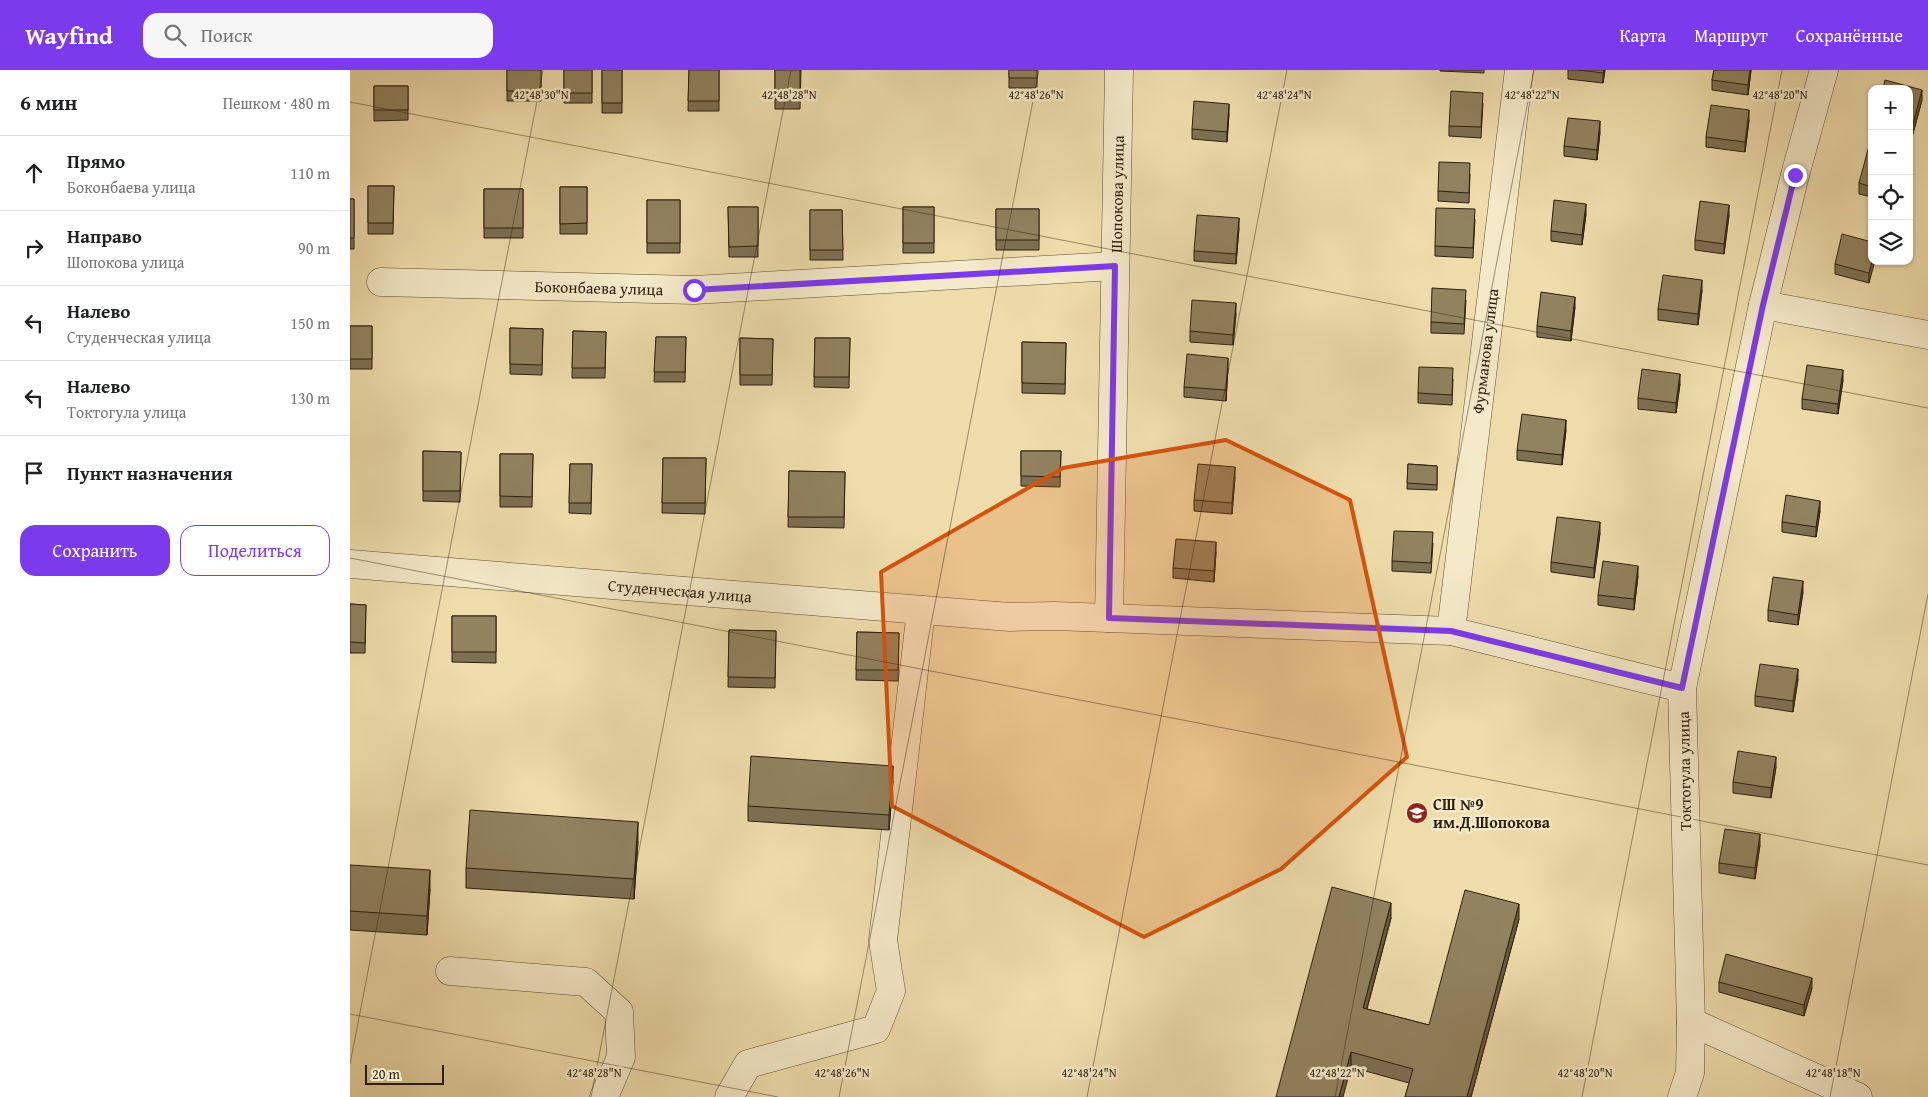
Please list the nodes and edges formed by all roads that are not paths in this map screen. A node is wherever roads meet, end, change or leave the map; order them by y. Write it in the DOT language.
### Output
graph roads {
  1 [pos="1119,70"];
  2 [pos="1519,70"];
  3 [pos="1824,70"];
  4 [pos="1115,266"];
  5 [pos="381,282"];
  6 [pos="1763,305"];
  7 [pos="1928,335"];
  8 [pos="350,564"];
  9 [pos="920,610"];
  10 [pos="1109,618"];
  11 [pos="1451,631"];
  12 [pos="1682,688"];
  13 [pos="450,971"];
  14 [pos="1691,1022"];
  15 [pos="604,1097"];
  16 [pos="728,1097"];
  17 [pos="1682,1097"];
  18 [pos="1858,1097"];
  1 -- 4 [label="street, Шопокова улица"];
  2 -- 11 [label="street, Фурманова улица"];
  3 -- 6 [label="street, Токтогула улица"];
  4 -- 5 [label="street, Боконбаева улица"];
  4 -- 10 [label="street, Шопокова улица"];
  6 -- 7 [label="street"];
  6 -- 12 [label="street, Токтогула улица"];
  8 -- 9 [label="street, Студенческая улица"];
  9 -- 10 [label="street, Студенческая улица"];
  9 -- 16 [label="street"];
  10 -- 11 [label="street"];
  11 -- 12 [label="street"];
  12 -- 14 [label="street, Токтогула улица"];
  13 -- 15 [label="street"];
  14 -- 17 [label="street, Токтогула улица"];
  14 -- 18 [label="street"];
}
